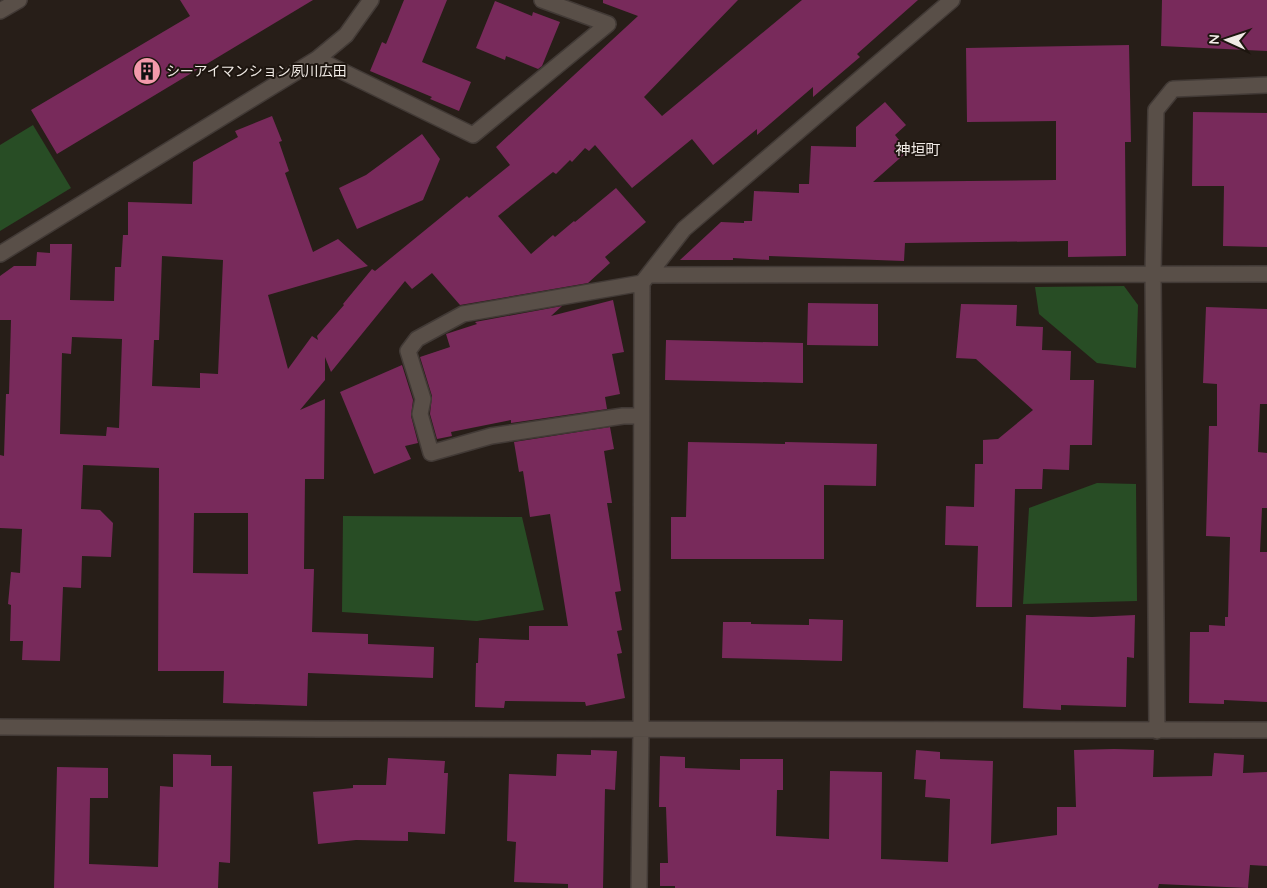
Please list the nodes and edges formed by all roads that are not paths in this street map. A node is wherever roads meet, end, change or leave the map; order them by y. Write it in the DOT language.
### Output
graph roads {
  1 [pos="19,0"];
  2 [pos="371,0"];
  3 [pos="542,0"];
  4 [pos="952,0"];
  5 [pos="0,11"];
  6 [pos="317,59"];
  7 [pos="1267,86"];
  8 [pos="0,254"];
  9 [pos="1267,274"];
  10 [pos="1153,275"];
  11 [pos="645,279"];
  12 [pos="641,416"];
  13 [pos="0,727"];
  14 [pos="641,730"];
  15 [pos="1267,730"];
  16 [pos="1157,731"];
  17 [pos="639,888"];
  1 -- 5 [label="street"];
  2 -- 6 [label="street"];
  3 -- 6 [label="street"];
  4 -- 11 [label="street"];
  6 -- 8 [label="street"];
  7 -- 10 [label="street"];
  9 -- 10 [label="street"];
  10 -- 11 [label="street"];
  10 -- 16 [label="street"];
  11 -- 12 [label="street"];
  11 -- 12 [label="street"];
  12 -- 14 [label="street"];
  13 -- 14 [label="street"];
  14 -- 16 [label="street"];
  14 -- 17 [label="street"];
  15 -- 16 [label="street"];
}
